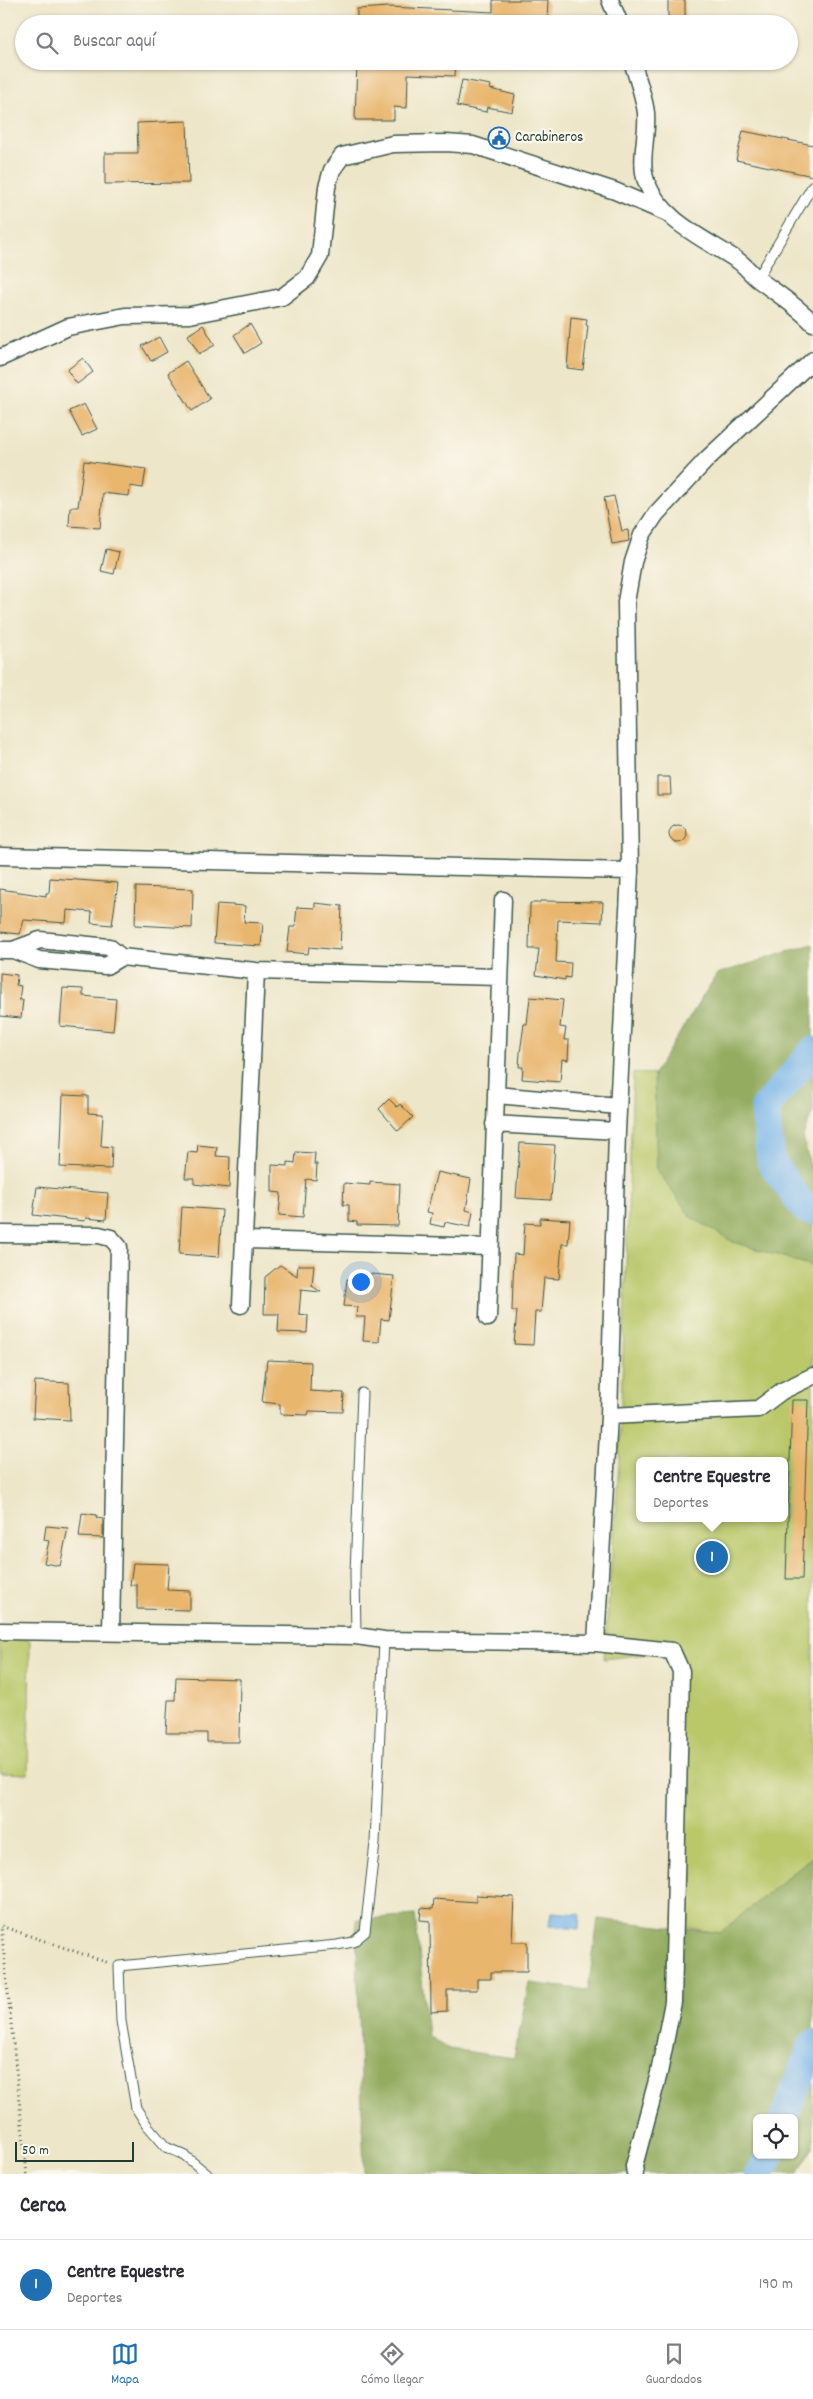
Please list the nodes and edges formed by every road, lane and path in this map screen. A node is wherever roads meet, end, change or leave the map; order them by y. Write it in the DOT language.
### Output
graph roads {
  1 [pos="610,0"];
  2 [pos="616,15"];
  3 [pos="635,70"];
  4 [pos="813,185"];
  5 [pos="669,214"];
  6 [pos="758,279"];
  7 [pos="813,323"];
  8 [pos="0,358"];
  9 [pos="813,360"];
  10 [pos="0,856"];
  11 [pos="630,871"];
  12 [pos="503,900"];
  13 [pos="7,950"];
  14 [pos="256,971"];
  15 [pos="500,977"];
  16 [pos="496,1095"];
  17 [pos="618,1106"];
  18 [pos="494,1124"];
  19 [pos="617,1131"];
  20 [pos="0,1234"];
  21 [pos="246,1240"];
  22 [pos="490,1247"];
  23 [pos="241,1305"];
  24 [pos="488,1318"];
  25 [pos="813,1376"];
  26 [pos="362,1393"];
  27 [pos="609,1416"];
  28 [pos="0,1631"];
  29 [pos="111,1632"];
  30 [pos="356,1636"];
  31 [pos="384,1640"];
  32 [pos="596,1643"];
  33 [pos="0,1927"];
  34 [pos="120,1966"];
  35 [pos="27,2174"];
  36 [pos="206,2174"];
  37 [pos="636,2174"];
  1 -- 2 [label="street"];
  3 -- 5 [label="street"];
  4 -- 6 [label="lane"];
  5 -- 6 [label="street"];
  5 -- 8 [label="street"];
  6 -- 7 [label="street"];
  9 -- 11 [label="street"];
  10 -- 11 [label="street"];
  11 -- 17 [label="street"];
  12 -- 15 [label="street"];
  13 -- 14 [label="street"];
  14 -- 15 [label="street"];
  14 -- 21 [label="street"];
  15 -- 16 [label="street"];
  16 -- 17 [label="street"];
  16 -- 18 [label="street"];
  17 -- 19 [label="street"];
  18 -- 19 [label="street"];
  18 -- 22 [label="street"];
  19 -- 27 [label="street"];
  20 -- 29 [label="street"];
  21 -- 22 [label="street"];
  21 -- 23 [label="street"];
  22 -- 24 [label="street"];
  25 -- 27 [label="street"];
  26 -- 30 [label="lane"];
  27 -- 32 [label="street"];
  28 -- 29 [label="street"];
  29 -- 30 [label="street"];
  30 -- 31 [label="street"];
  31 -- 32 [label="street"];
  31 -- 34 [label="lane"];
  32 -- 37 [label="street"];
  33 -- 34 [label="path"];
  33 -- 35 [label="path"];
  34 -- 36 [label="lane"];
}
